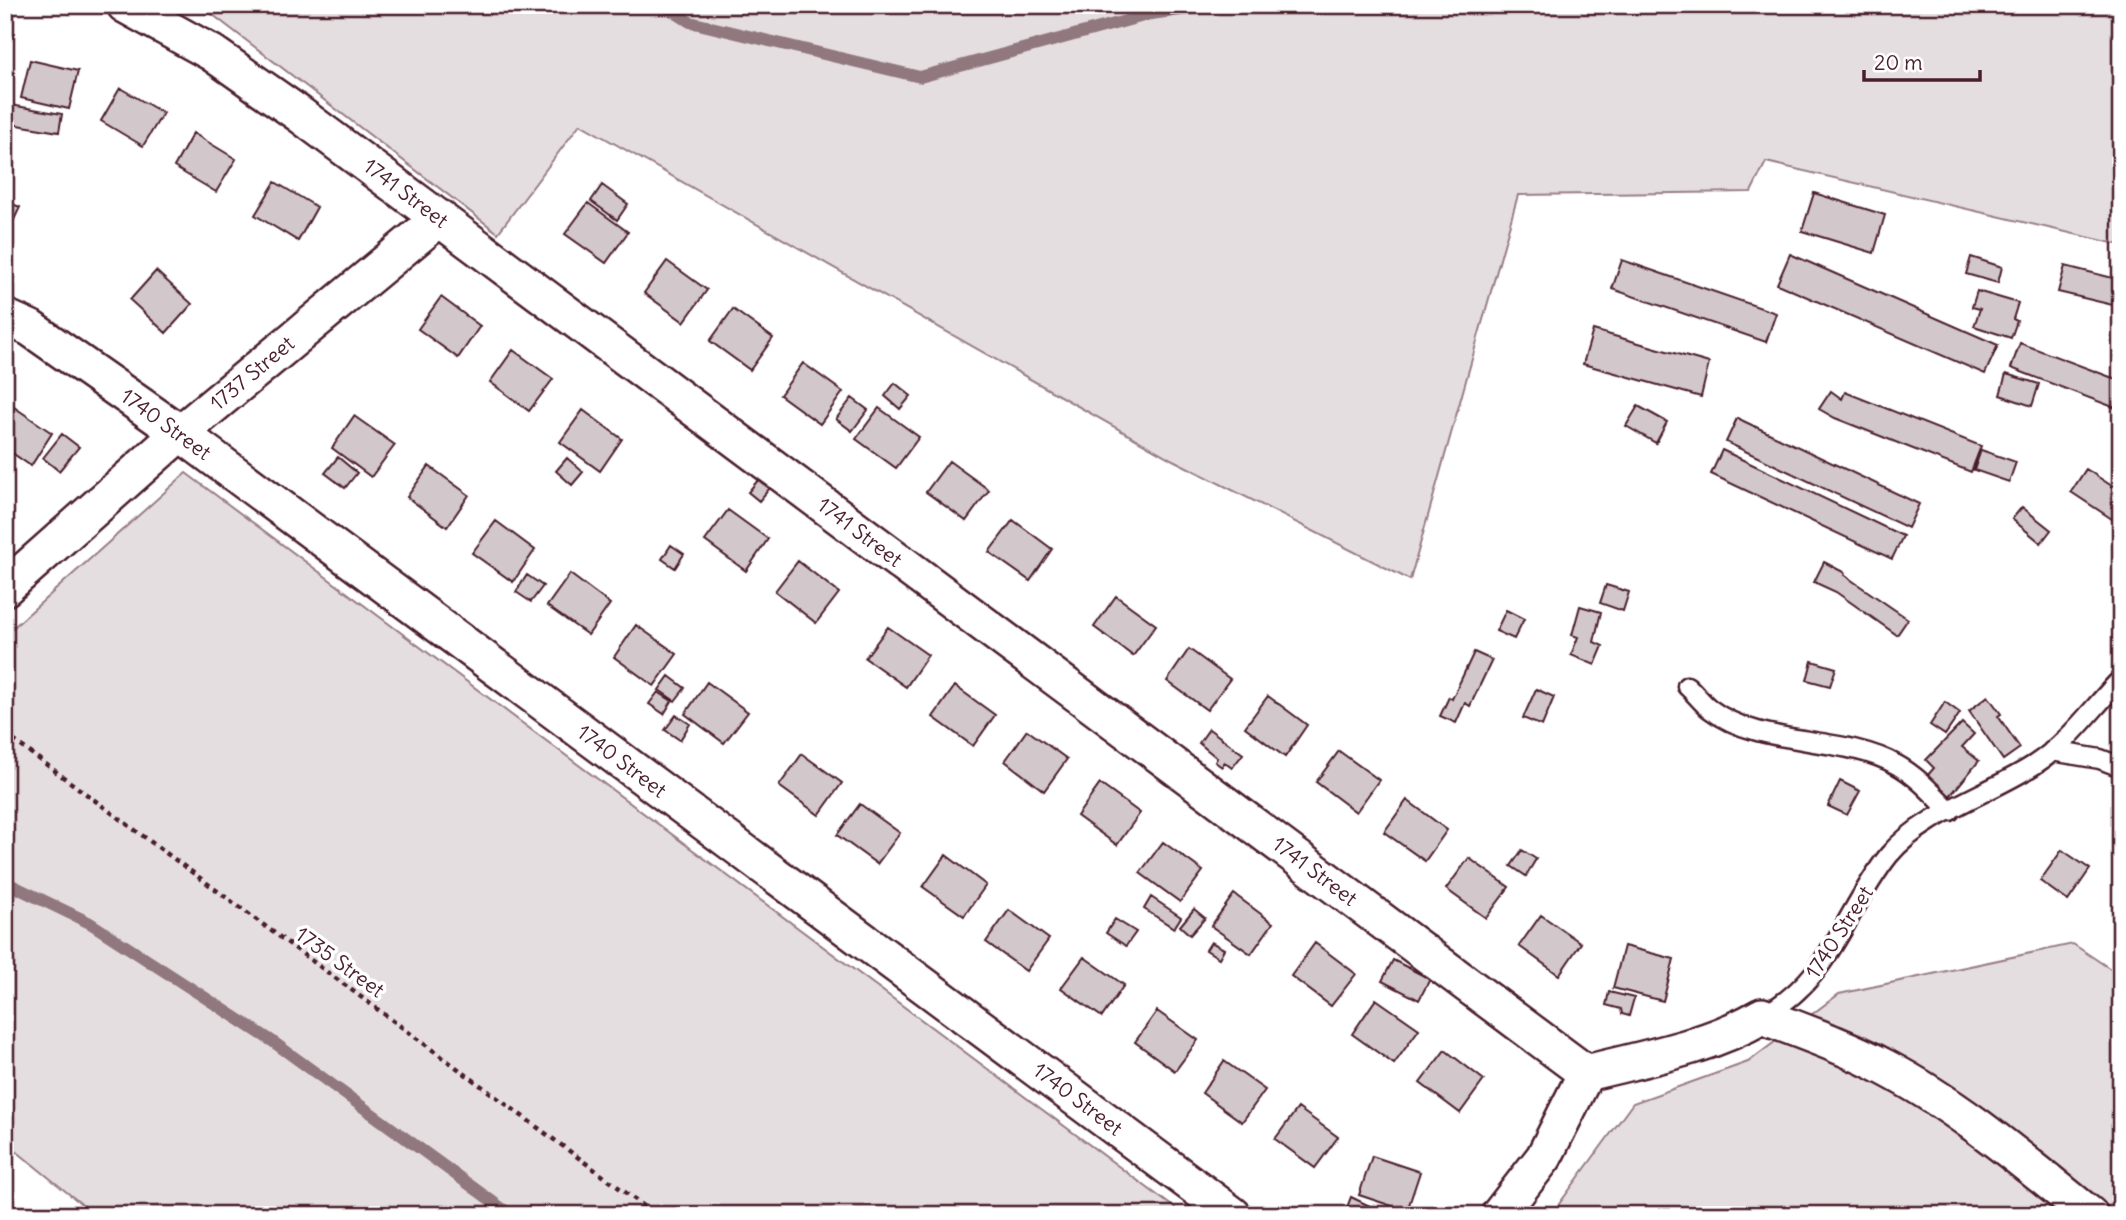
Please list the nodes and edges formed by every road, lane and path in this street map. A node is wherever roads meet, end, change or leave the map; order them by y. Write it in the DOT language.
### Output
graph roads {
  1 [pos="125,5"];
  2 [pos="440,218"];
  3 [pos="5,317"];
  4 [pos="180,433"];
  5 [pos="5,588"];
  6 [pos="2121,679"];
  7 [pos="1687,685"];
  8 [pos="5,734"];
  9 [pos="2052,751"];
  10 [pos="2121,767"];
  11 [pos="1950,811"];
  12 [pos="1762,1016"];
  13 [pos="1586,1073"];
  14 [pos="656,1215"];
  15 [pos="1233,1215"];
  16 [pos="1499,1215"];
  17 [pos="2090,1215"];
  1 -- 2 [label="street, 1741 Street"];
  2 -- 4 [label="street, 1737 Street"];
  2 -- 13 [label="street, 1741 Street"];
  3 -- 4 [label="street, 1740 Street"];
  4 -- 5 [label="street, 1737 Street"];
  4 -- 15 [label="street, 1740 Street"];
  6 -- 9 [label="lane, 1740 Street"];
  7 -- 11 [label="lane"];
  8 -- 14 [label="path, 1735 Street"];
  9 -- 10 [label="lane"];
  9 -- 11 [label="lane, 1740 Street"];
  11 -- 12 [label="lane, 1740 Street"];
  12 -- 13 [label="street, 1740 Street"];
  12 -- 17 [label="street"];
  13 -- 16 [label="street"];
}
